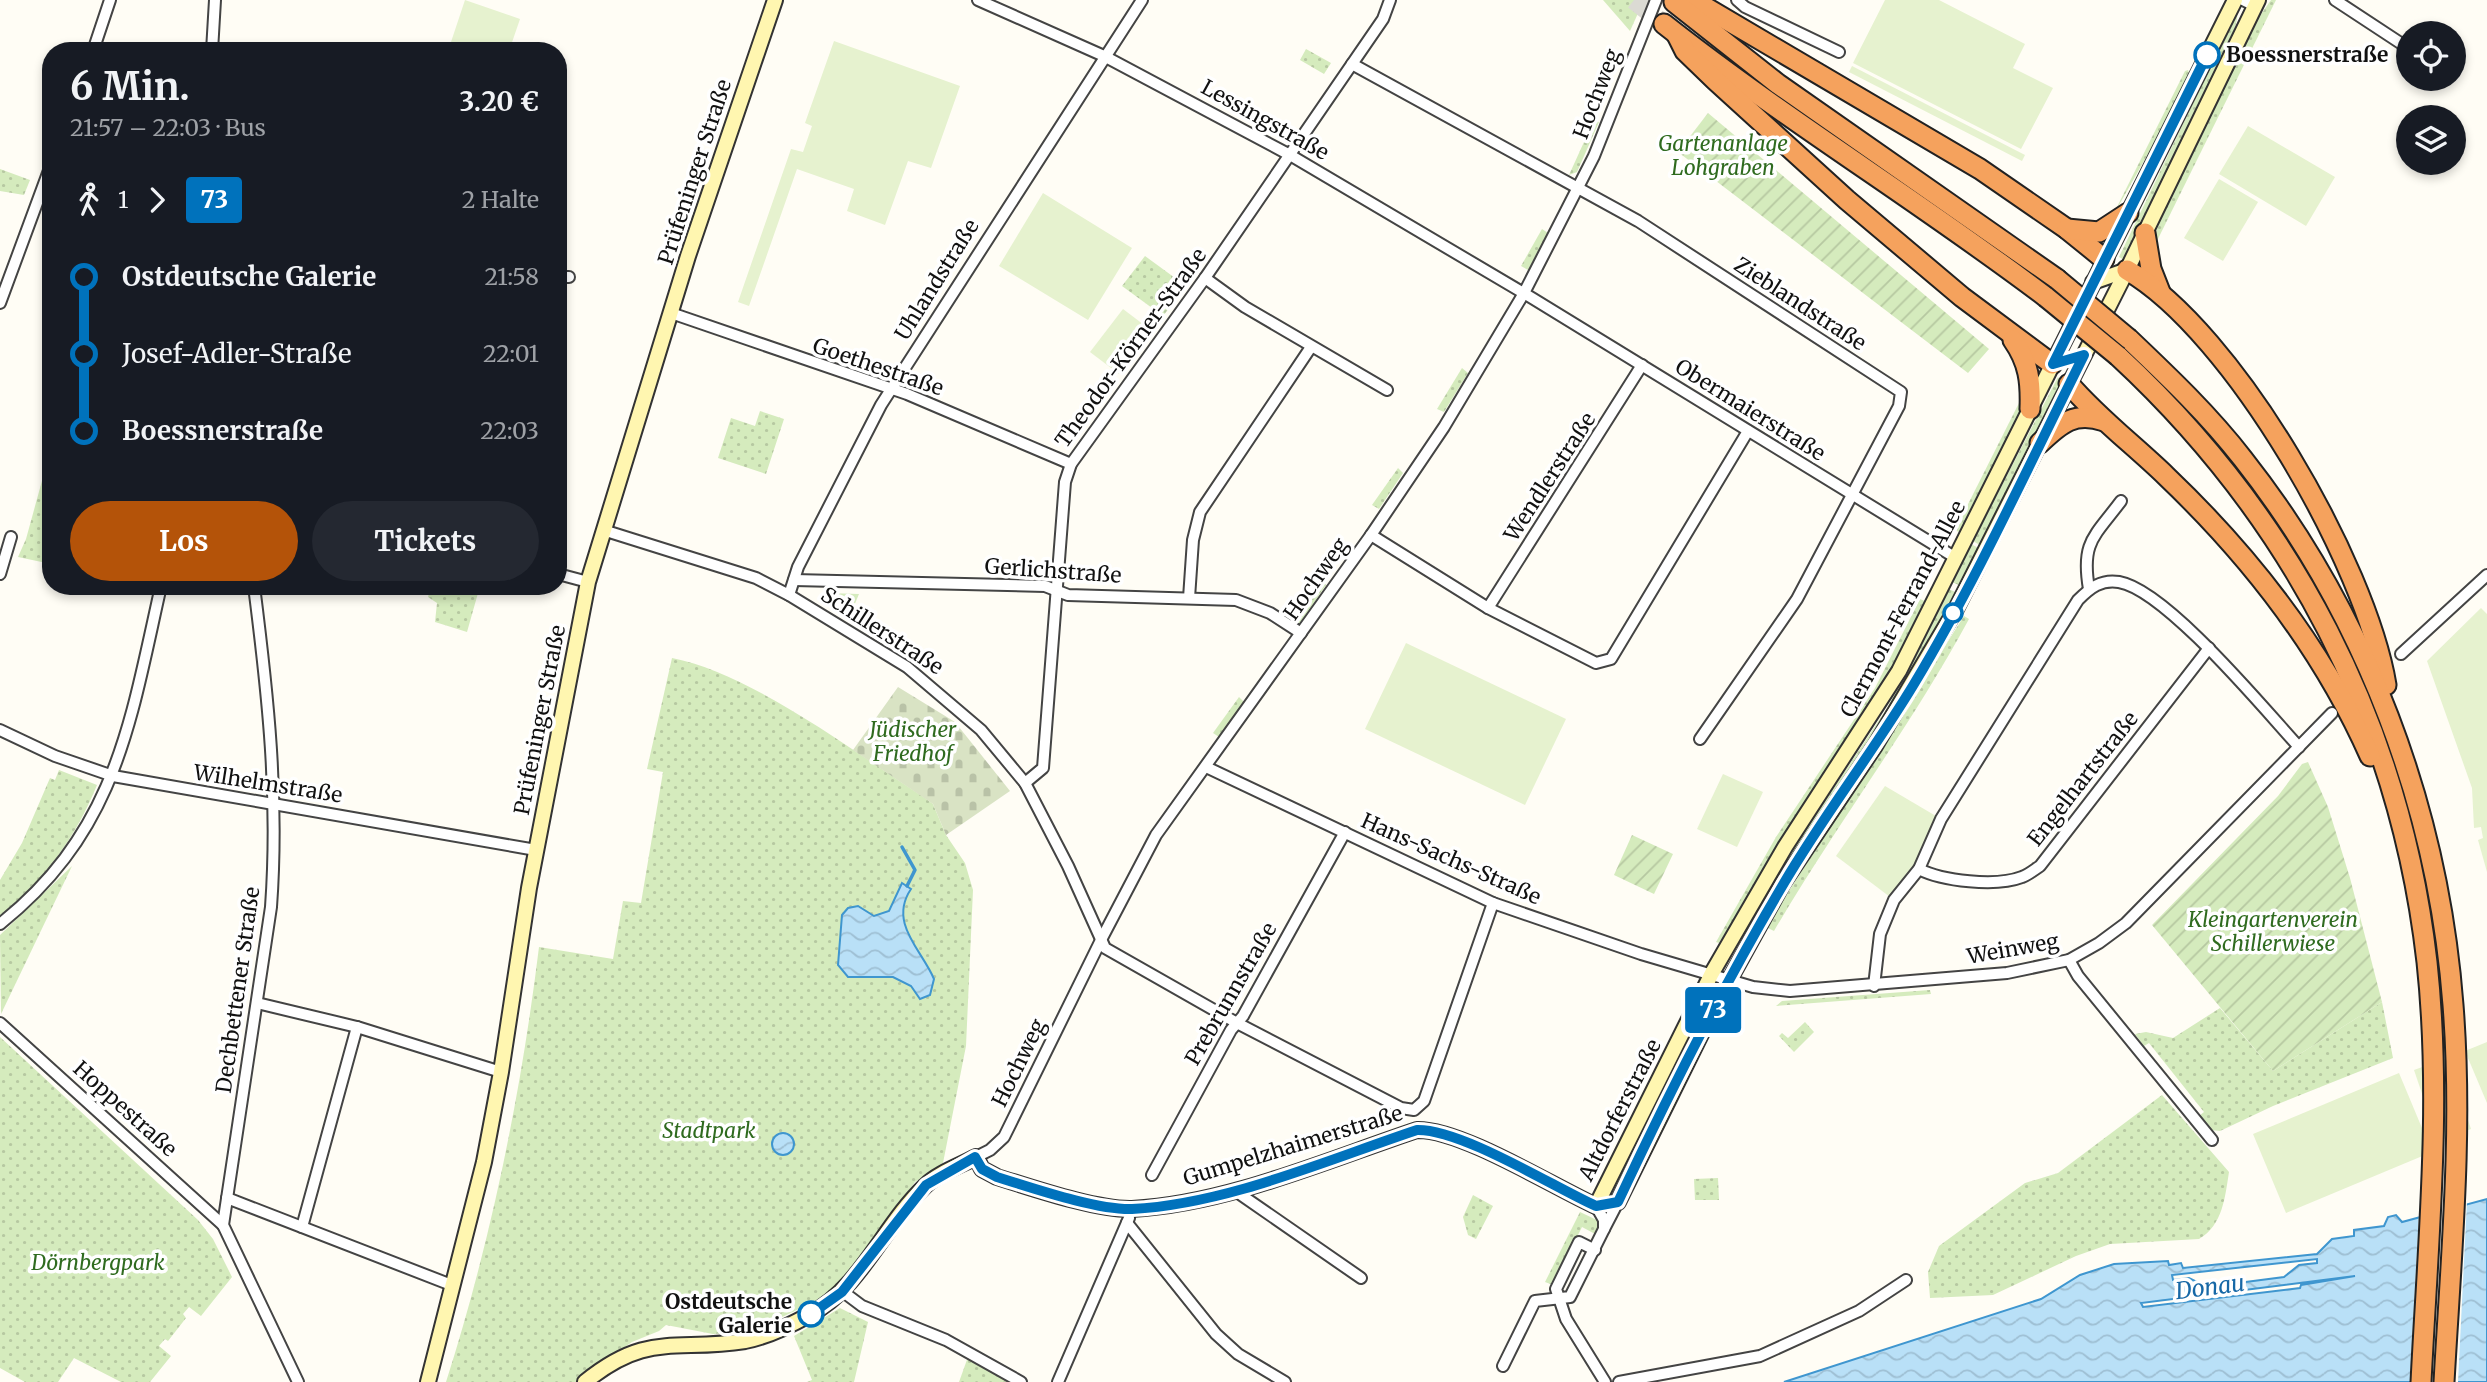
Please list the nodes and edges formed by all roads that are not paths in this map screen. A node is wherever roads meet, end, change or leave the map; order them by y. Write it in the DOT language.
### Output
graph roads {
  1 [pos="107,0"];
  2 [pos="215,0"];
  3 [pos="775,0"];
  4 [pos="978,0"];
  5 [pos="1142,0"];
  6 [pos="1390,0"];
  7 [pos="1737,0"];
  8 [pos="2235,0"];
  9 [pos="2335,0"];
  10 [pos="1674,1"];
  11 [pos="2252,2"];
  12 [pos="2396,40"];
  13 [pos="95,42"];
  14 [pos="213,42"];
  15 [pos="1839,52"];
  16 [pos="1104,56"];
  17 [pos="1352,64"];
  18 [pos="1290,155"];
  19 [pos="42,189"];
  20 [pos="1579,189"];
  21 [pos="2127,214"];
  22 [pos="2067,229"];
  23 [pos="2145,233"];
  24 [pos="2104,259"];
  25 [pos="2127,270"];
  26 [pos="1205,278"];
  27 [pos="2093,282"];
  28 [pos="2160,292"];
  29 [pos="1524,293"];
  30 [pos="0,303"];
  31 [pos="671,313"];
  32 [pos="2008,333"];
  33 [pos="1311,347"];
  34 [pos="2084,355"];
  35 [pos="2053,364"];
  36 [pos="1642,365"];
  37 [pos="2069,384"];
  38 [pos="890,390"];
  39 [pos="1387,390"];
  40 [pos="2030,409"];
  41 [pos="2105,421"];
  42 [pos="1748,431"];
  43 [pos="2040,443"];
  44 [pos="1071,464"];
  45 [pos="1854,497"];
  46 [pos="2121,501"];
  47 [pos="603,530"];
  48 [pos="1371,535"];
  49 [pos="11,537"];
  50 [pos="1956,558"];
  51 [pos="0,574"];
  52 [pos="2487,575"];
  53 [pos="567,576"];
  54 [pos="794,580"];
  55 [pos="588,582"];
  56 [pos="2089,589"];
  57 [pos="1057,591"];
  58 [pos="159,595"];
  59 [pos="255,595"];
  60 [pos="789,595"];
  61 [pos="1189,598"];
  62 [pos="1488,608"];
  63 [pos="1301,633"];
  64 [pos="2209,648"];
  65 [pos="2401,654"];
  66 [pos="2332,713"];
  67 [pos="2390,718"];
  68 [pos="0,730"];
  69 [pos="1700,739"];
  70 [pos="2299,747"];
  71 [pos="1206,767"];
  72 [pos="113,776"];
  73 [pos="1025,783"];
  74 [pos="275,804"];
  75 [pos="1345,832"];
  76 [pos="536,850"];
  77 [pos="1919,869"];
  78 [pos="2414,877"];
  79 [pos="1493,903"];
  80 [pos="0,924"];
  81 [pos="1102,938"];
  82 [pos="2068,960"];
  83 [pos="1713,974"];
  84 [pos="1729,979"];
  85 [pos="1874,986"];
  86 [pos="257,1003"];
  87 [pos="0,1023"];
  88 [pos="1237,1023"];
  89 [pos="357,1027"];
  90 [pos="501,1072"];
  91 [pos="2212,1140"];
  92 [pos="975,1157"];
  93 [pos="1153,1175"];
  94 [pos="1234,1191"];
  95 [pos="227,1198"];
  96 [pos="1618,1202"];
  97 [pos="1596,1206"];
  98 [pos="1129,1216"];
  99 [pos="223,1225"];
  100 [pos="302,1227"];
  101 [pos="1604,1229"];
  102 [pos="1595,1250"];
  103 [pos="1361,1278"];
  104 [pos="1906,1280"];
  105 [pos="454,1286"];
  106 [pos="842,1292"];
  107 [pos="1559,1297"];
  108 [pos="1503,1366"];
  109 [pos="298,1382"];
  110 [pos="428,1382"];
  111 [pos="585,1382"];
  112 [pos="1021,1382"];
  113 [pos="1058,1382"];
  114 [pos="1285,1382"];
  115 [pos="1605,1382"];
  116 [pos="1619,1382"];
  117 [pos="2421,1382"];
  118 [pos="2444,1382"];
  1 -- 13 [label="street"];
  2 -- 14 [label="street"];
  3 -- 31 [label="street, Prüfeninger Straße"];
  4 -- 16 [label="street, Lessingstraße"];
  5 -- 16 [label="street, Uhlandstraße"];
  6 -- 17 [label="street, Theodor-Körner-Straße"];
  7 -- 15 [label="street"];
  8 -- 21 [label="street, Clermont-Ferrand-Allee"];
  9 -- 12 [label="street"];
  10 -- 20 [label="street, Hochweg"];
  10 -- 22 [label="highway"];
  10 -- 67 [label="highway, bridge"];
  11 -- 23 [label="street, Clermont-Ferrand-Allee"];
  16 -- 18 [label="street, Lessingstraße"];
  16 -- 38 [label="street, Uhlandstraße"];
  17 -- 18 [label="street, Theodor-Körner-Straße"];
  17 -- 20 [label="street"];
  18 -- 26 [label="street, Theodor-Körner-Straße"];
  18 -- 29 [label="street, Lessingstraße"];
  19 -- 30 [label="street"];
  20 -- 29 [label="street, Hochweg"];
  20 -- 45 [label="street, Zieblandstraße"];
  21 -- 22 [label="highway"];
  21 -- 24 [label="street, Clermont-Ferrand-Allee"];
  22 -- 24 [label="highway"];
  23 -- 25 [label="street, Clermont-Ferrand-Allee"];
  23 -- 28 [label="highway"];
  24 -- 25 [label="street"];
  24 -- 27 [label="street, Clermont-Ferrand-Allee"];
  25 -- 27 [label="street"];
  25 -- 28 [label="highway"];
  25 -- 34 [label="street, Clermont-Ferrand-Allee"];
  26 -- 33 [label="street"];
  26 -- 44 [label="street, Theodor-Körner-Straße"];
  27 -- 35 [label="street, Clermont-Ferrand-Allee"];
  28 -- 67 [label="highway"];
  29 -- 36 [label="street, Obermaierstraße"];
  29 -- 48 [label="street, Hochweg"];
  31 -- 38 [label="street, Goethestraße"];
  31 -- 47 [label="street, Prüfeninger Straße"];
  32 -- 35 [label="highway"];
  32 -- 40 [label="highway"];
  32 -- 78 [label="highway, bridge"];
  33 -- 39 [label="street"];
  33 -- 61 [label="street"];
  34 -- 35 [label="street"];
  34 -- 37 [label="street, Clermont-Ferrand-Allee"];
  35 -- 37 [label="street"];
  35 -- 40 [label="street, Clermont-Ferrand-Allee"];
  36 -- 42 [label="street, Obermaierstraße"];
  36 -- 62 [label="street, Wendlerstraße"];
  37 -- 41 [label="highway"];
  37 -- 43 [label="street, Clermont-Ferrand-Allee"];
  38 -- 44 [label="street, Goethestraße"];
  38 -- 54 [label="street, Uhlandstraße"];
  40 -- 50 [label="street, Clermont-Ferrand-Allee"];
  41 -- 43 [label="highway"];
  41 -- 78 [label="highway"];
  42 -- 45 [label="street, Obermaierstraße"];
  42 -- 62 [label="street"];
  43 -- 84 [label="street, Clermont-Ferrand-Allee"];
  44 -- 57 [label="street, Theodor-Körner-Straße"];
  45 -- 50 [label="street, Obermaierstraße"];
  45 -- 69 [label="street"];
  46 -- 56 [label="street"];
  47 -- 55 [label="street, Prüfeninger Straße"];
  47 -- 60 [label="street, Schillerstraße"];
  48 -- 62 [label="street"];
  48 -- 63 [label="street, Hochweg"];
  49 -- 51 [label="street"];
  50 -- 83 [label="street, Clermont-Ferrand-Allee"];
  52 -- 65 [label="street"];
  53 -- 55 [label="street"];
  54 -- 57 [label="street, Gerlichstraße"];
  54 -- 60 [label="street, Uhlandstraße"];
  55 -- 76 [label="street, Prüfeninger Straße"];
  56 -- 64 [label="street"];
  56 -- 77 [label="street"];
  57 -- 61 [label="street, Gerlichstraße"];
  57 -- 73 [label="street, Theodor-Körner-Straße"];
  58 -- 72 [label="street"];
  59 -- 74 [label="street, Dechbettener Straße"];
  60 -- 73 [label="street, Schillerstraße"];
  61 -- 63 [label="street, Gerlichstraße"];
  63 -- 71 [label="street, Hochweg"];
  64 -- 70 [label="street"];
  64 -- 77 [label="street, Engelhartstraße"];
  66 -- 70 [label="street, Weinweg"];
  67 -- 118 [label="highway"];
  68 -- 72 [label="street, Wilhelmstraße"];
  70 -- 82 [label="street, Weinweg"];
  71 -- 75 [label="street, Hans-Sachs-Straße"];
  71 -- 81 [label="street, Hochweg"];
  72 -- 74 [label="street, Wilhelmstraße"];
  72 -- 80 [label="street"];
  73 -- 81 [label="street, Schillerstraße"];
  74 -- 76 [label="street, Wilhelmstraße"];
  74 -- 86 [label="street, Dechbettener Straße"];
  75 -- 79 [label="street, Hans-Sachs-Straße"];
  75 -- 88 [label="street, Prebrunnstraße"];
  76 -- 90 [label="street, Prüfeninger Straße"];
  77 -- 85 [label="street"];
  78 -- 117 [label="highway"];
  79 -- 83 [label="street, Hans-Sachs-Straße"];
  79 -- 88 [label="street"];
  81 -- 88 [label="street"];
  81 -- 92 [label="street, Hochweg"];
  82 -- 85 [label="street, Weinweg"];
  82 -- 91 [label="street"];
  83 -- 84 [label="street, Hans-Sachs-Straße"];
  83 -- 97 [label="street, Altdorferstraße"];
  84 -- 85 [label="street, Weinweg"];
  84 -- 96 [label="street, Altdorferstraße"];
  86 -- 89 [label="street"];
  86 -- 95 [label="street, Dechbettener Straße"];
  87 -- 99 [label="street, Hoppestraße"];
  88 -- 93 [label="street, Prebrunnstraße"];
  89 -- 90 [label="street"];
  89 -- 100 [label="street"];
  90 -- 105 [label="street, Prüfeninger Straße"];
  92 -- 98 [label="street, Gumpelzhaimerstraße"];
  92 -- 106 [label="street"];
  94 -- 97 [label="street, Gumpelzhaimerstraße"];
  94 -- 98 [label="street, Gumpelzhaimerstraße"];
  94 -- 103 [label="street"];
  95 -- 99 [label="street, Dechbettener Straße"];
  95 -- 100 [label="street"];
  96 -- 97 [label="street"];
  96 -- 101 [label="street, Altdorferstraße"];
  97 -- 101 [label="street, Altdorferstraße"];
  98 -- 113 [label="street"];
  98 -- 114 [label="street"];
  99 -- 109 [label="street"];
  100 -- 105 [label="street"];
  101 -- 102 [label="street, Altdorferstraße"];
  102 -- 107 [label="street, Altdorferstraße"];
  102 -- 107 [label="street"];
  104 -- 116 [label="street"];
  105 -- 110 [label="street, Prüfeninger Straße"];
  106 -- 111 [label="street"];
  106 -- 112 [label="street"];
  107 -- 108 [label="street, Altdorferstraße"];
  107 -- 115 [label="street"];
}
